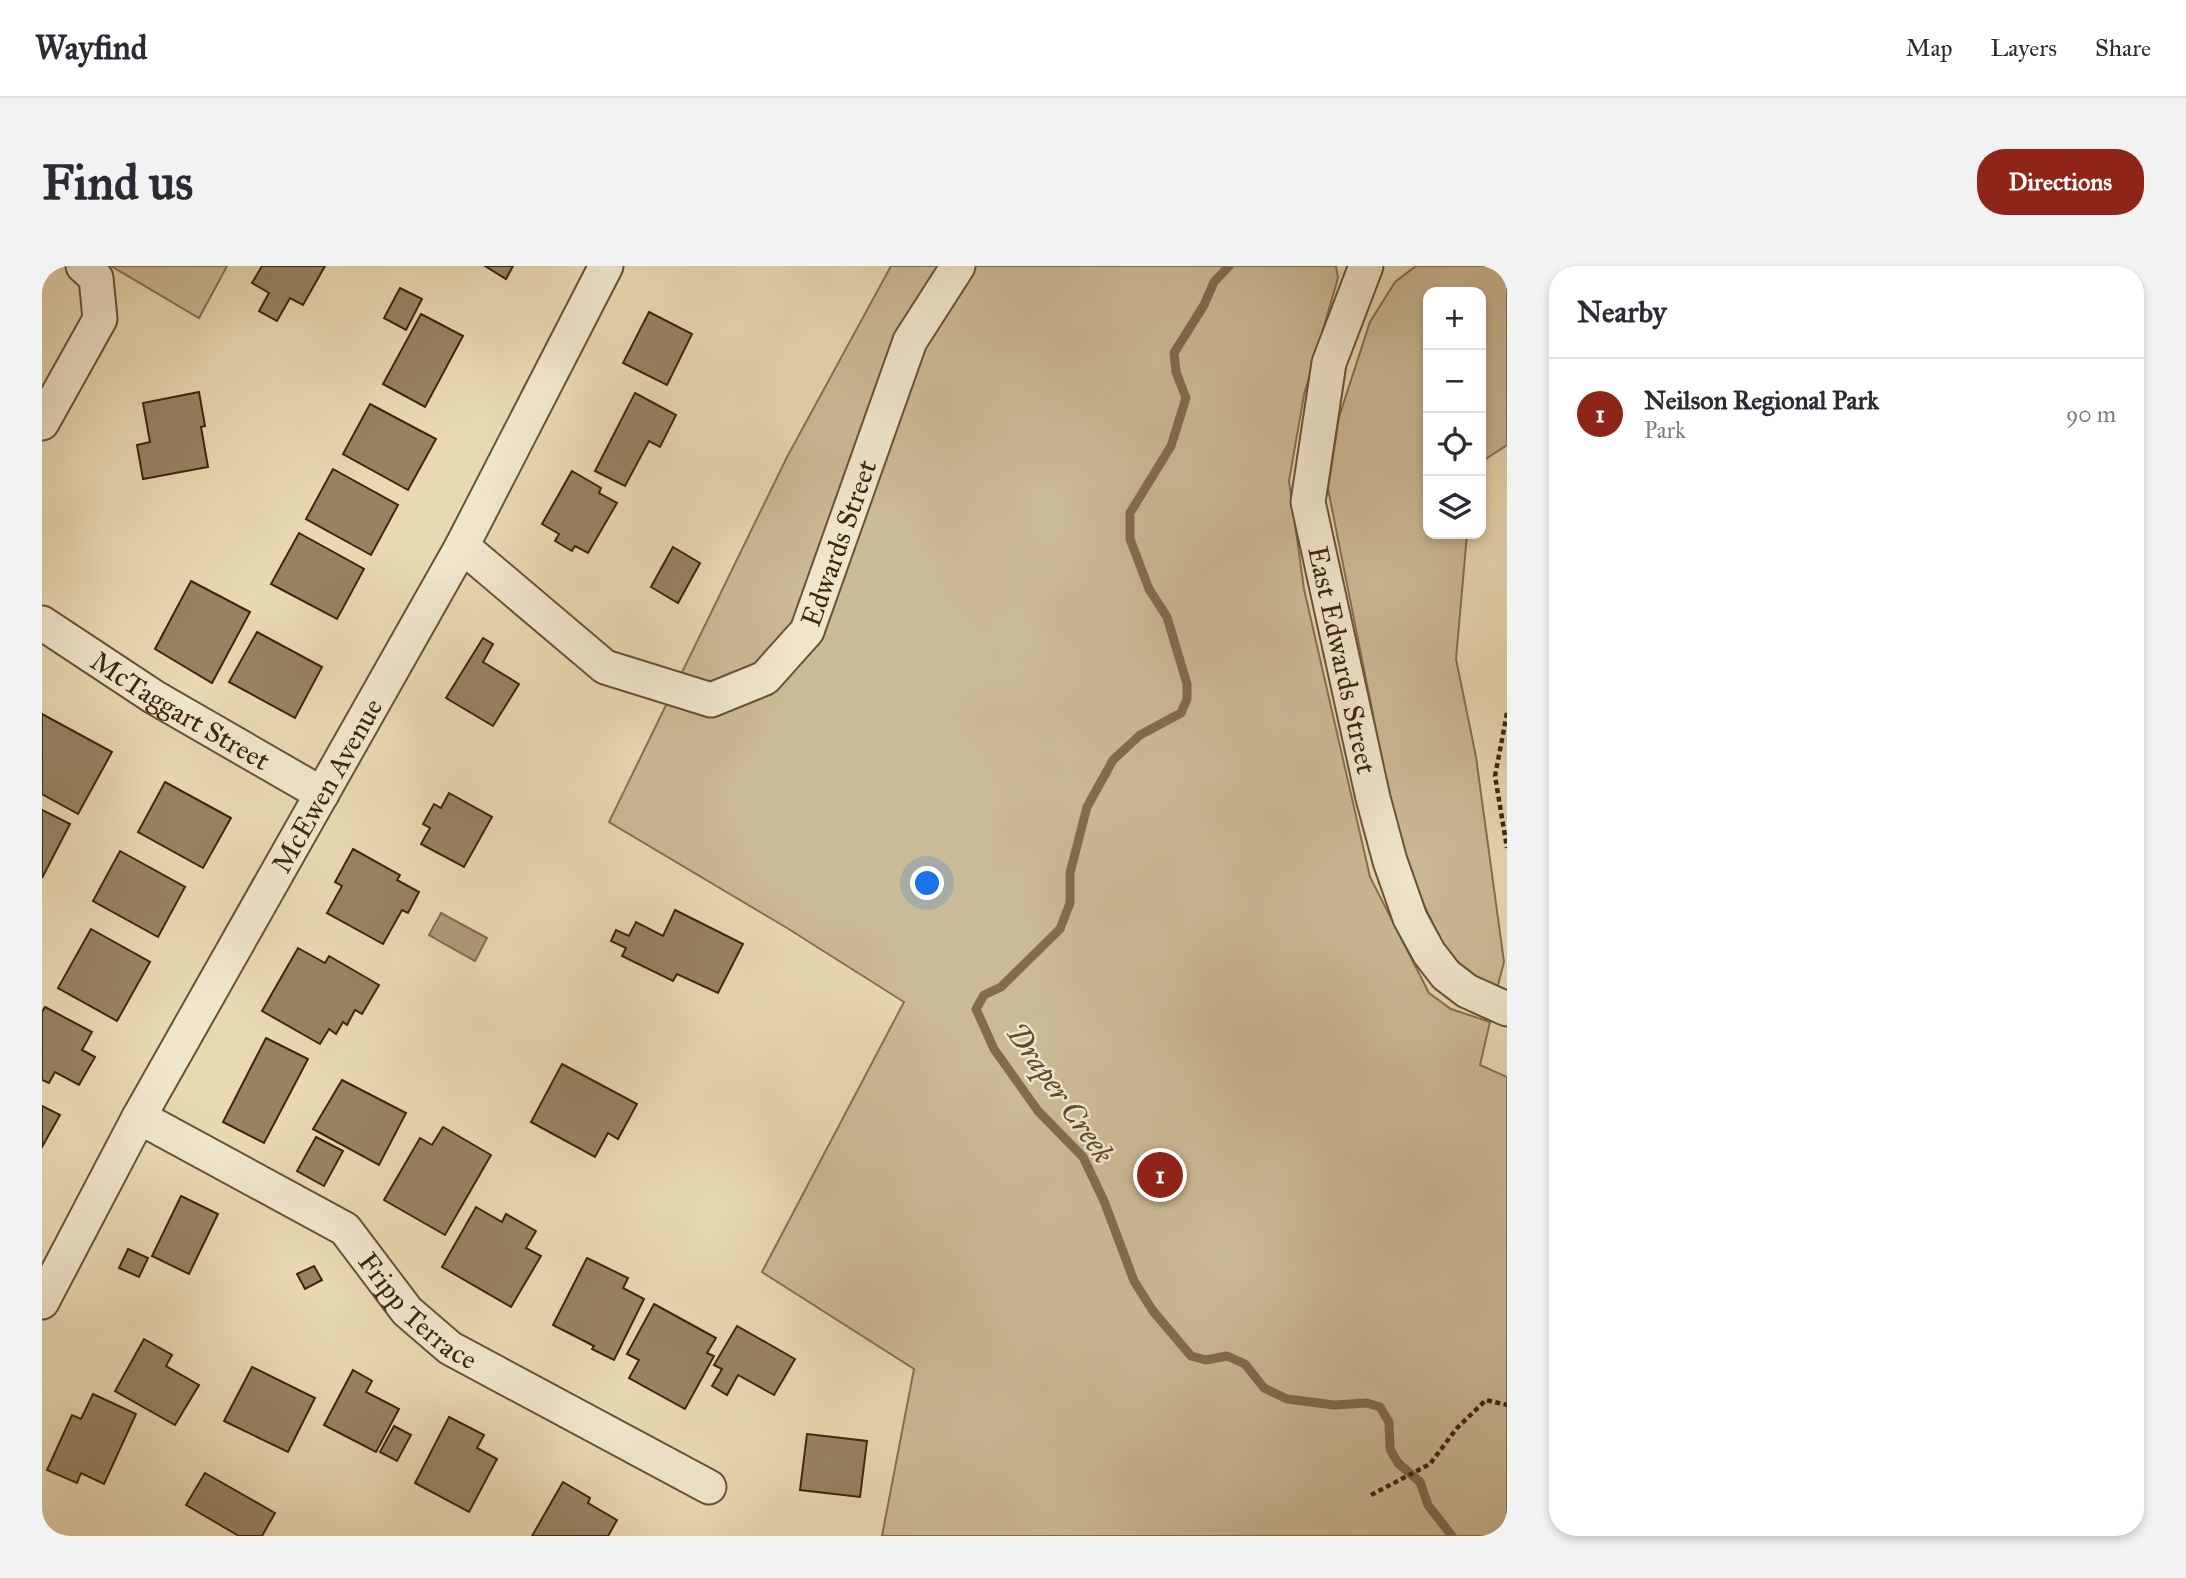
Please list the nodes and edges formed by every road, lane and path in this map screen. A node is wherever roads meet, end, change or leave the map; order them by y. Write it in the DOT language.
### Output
graph roads {
  1 [pos="83,266"];
  2 [pos="606,266"];
  3 [pos="958,266"];
  4 [pos="1366,266"];
  5 [pos="42,423"];
  6 [pos="462,547"];
  7 [pos="42,623"];
  8 [pos="1507,713"];
  9 [pos="323,794"];
  10 [pos="1507,848"];
  11 [pos="1507,1009"];
  12 [pos="139,1117"];
  13 [pos="42,1302"];
  14 [pos="1507,1405"];
  15 [pos="709,1487"];
  16 [pos="1371,1495"];
  1 -- 5 [label="street"];
  2 -- 6 [label="street, McEwen Avenue"];
  3 -- 6 [label="street, Edwards Street"];
  4 -- 11 [label="street, East Edwards Street"];
  6 -- 9 [label="street, McEwen Avenue"];
  7 -- 9 [label="street, McTaggart Street"];
  8 -- 10 [label="path"];
  9 -- 12 [label="street, McEwen Avenue"];
  12 -- 13 [label="street, McEwen Avenue"];
  12 -- 15 [label="street, Fripp Terrace"];
  14 -- 16 [label="path"];
}
